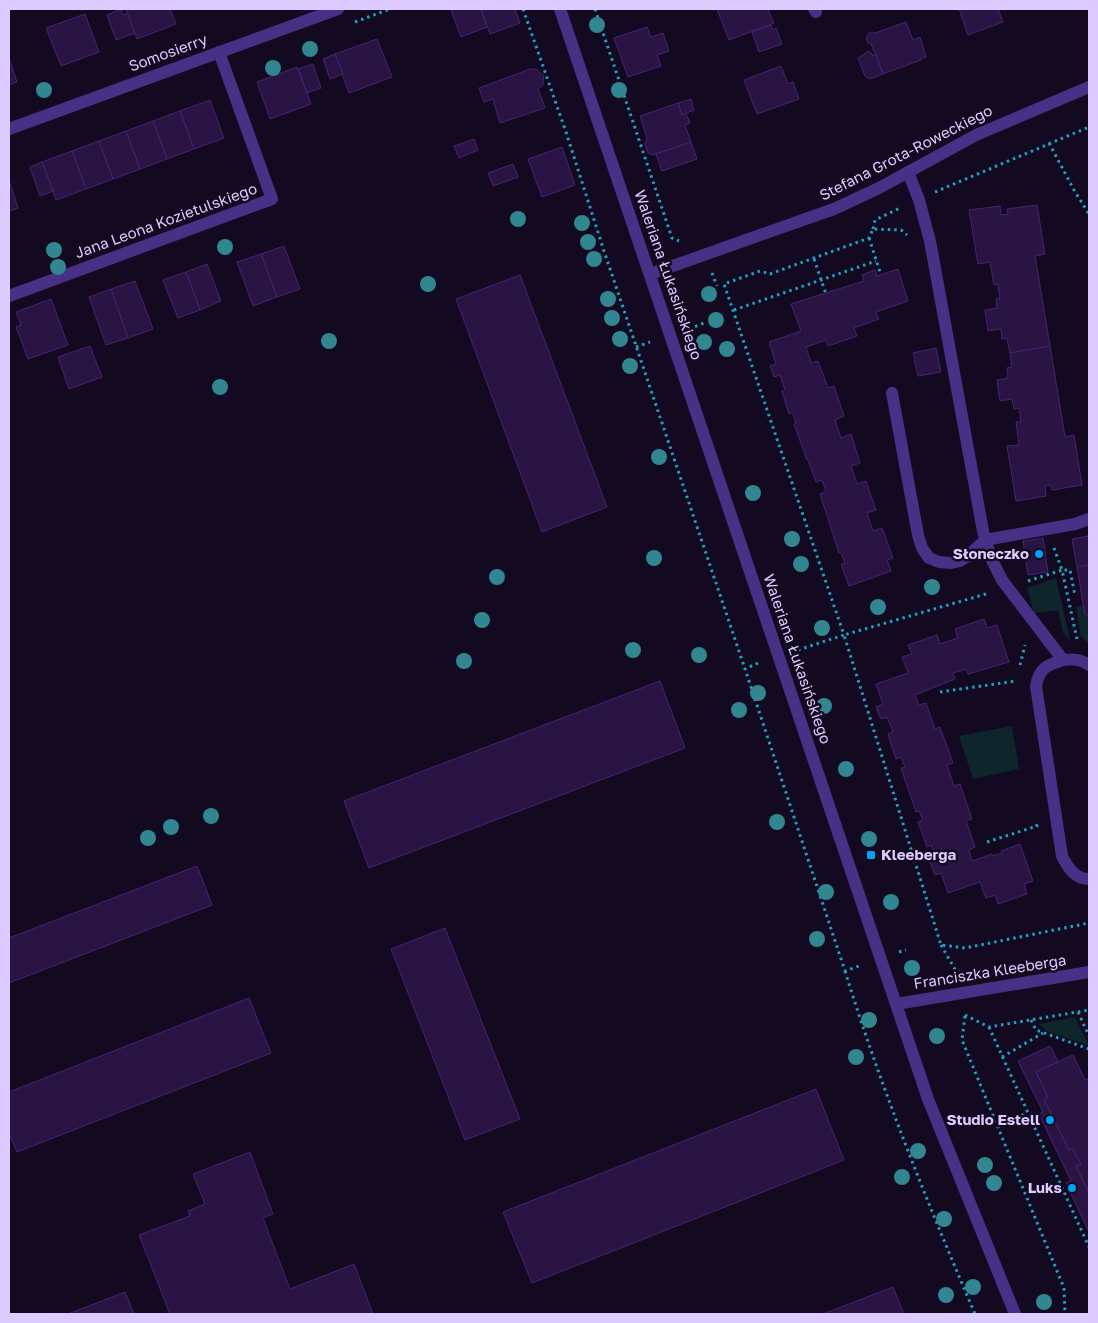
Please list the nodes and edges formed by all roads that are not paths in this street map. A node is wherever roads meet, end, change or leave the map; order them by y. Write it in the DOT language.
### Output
graph roads {
  1 [pos="338,9"];
  2 [pos="560,9"];
  3 [pos="220,52"];
  4 [pos="1089,87"];
  5 [pos="9,129"];
  6 [pos="908,172"];
  7 [pos="650,274"];
  8 [pos="9,296"];
  9 [pos="892,393"];
  10 [pos="1089,519"];
  11 [pos="986,540"];
  12 [pos="1063,660"];
  13 [pos="1089,665"];
  14 [pos="1089,879"];
  15 [pos="1089,972"];
  16 [pos="896,1004"];
  17 [pos="1015,1314"];
  1 -- 3 [label="street, Somosierry"];
  2 -- 7 [label="street, Waleriana Łukasińskiego"];
  3 -- 5 [label="street, Somosierry"];
  3 -- 8 [label="street, Jana Leona Kozietulskiego"];
  4 -- 6 [label="street, Stefana Grota-Roweckiego"];
  6 -- 7 [label="street, Stefana Grota-Roweckiego"];
  6 -- 11 [label="street"];
  7 -- 16 [label="street, Waleriana Łukasińskiego"];
  9 -- 11 [label="street"];
  10 -- 11 [label="street"];
  11 -- 12 [label="street"];
  12 -- 13 [label="street"];
  12 -- 14 [label="street"];
  15 -- 16 [label="street, Franciszka Kleeberga"];
  16 -- 17 [label="street, Waleriana Łukasińskiego"];
}
